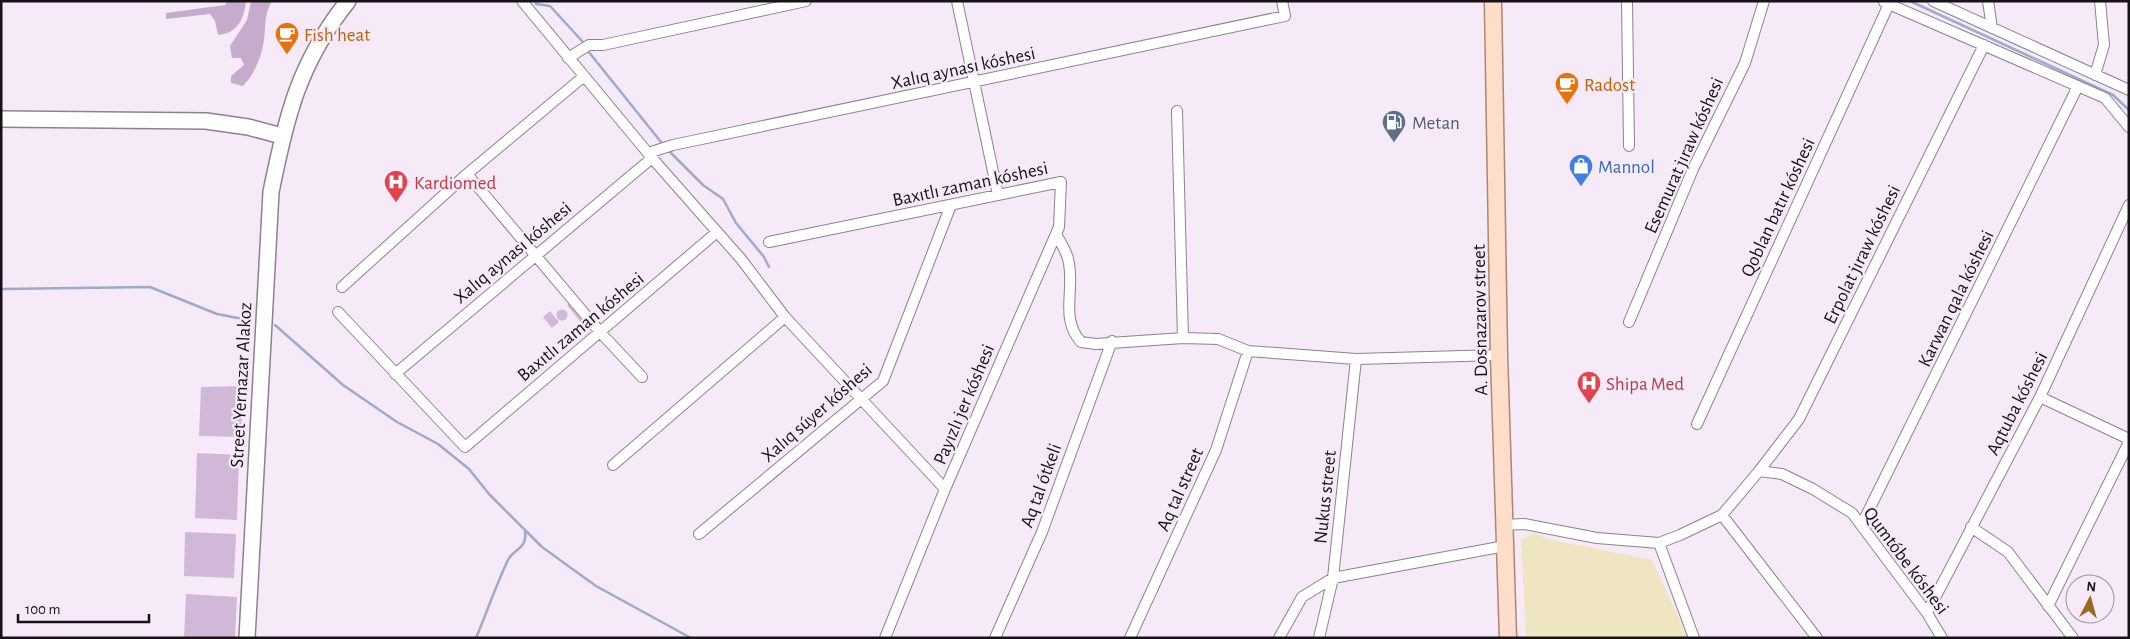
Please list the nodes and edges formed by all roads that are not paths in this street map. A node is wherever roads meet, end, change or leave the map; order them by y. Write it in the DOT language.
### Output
graph roads {
  1 [pos="348,1"];
  2 [pos="522,1"];
  3 [pos="806,1"];
  4 [pos="957,1"];
  5 [pos="1282,1"];
  6 [pos="1493,1"];
  7 [pos="1627,1"];
  8 [pos="1764,1"];
  9 [pos="1933,1"];
  10 [pos="1988,1"];
  11 [pos="2100,1"];
  12 [pos="1886,3"];
  13 [pos="1992,28"];
  14 [pos="1984,45"];
  15 [pos="568,58"];
  16 [pos="2095,75"];
  17 [pos="583,77"];
  18 [pos="974,82"];
  19 [pos="2078,86"];
  20 [pos="2129,90"];
  21 [pos="1177,111"];
  22 [pos="1,119"];
  23 [pos="2129,127"];
  24 [pos="282,136"];
  25 [pos="1629,146"];
  26 [pos="650,155"];
  27 [pos="467,174"];
  28 [pos="1061,182"];
  29 [pos="998,195"];
  30 [pos="2129,205"];
  31 [pos="951,206"];
  32 [pos="717,232"];
  33 [pos="1056,234"];
  34 [pos="768,242"];
  35 [pos="535,254"];
  36 [pos="342,287"];
  37 [pos="338,312"];
  38 [pos="785,317"];
  39 [pos="1629,322"];
  40 [pos="600,332"];
  41 [pos="1184,338"];
  42 [pos="1112,341"];
  43 [pos="1248,350"];
  44 [pos="1499,355"];
  45 [pos="1356,359"];
  46 [pos="395,374"];
  47 [pos="642,377"];
  48 [pos="2040,396"];
  49 [pos="862,399"];
  50 [pos="1697,424"];
  51 [pos="2129,440"];
  52 [pos="613,465"];
  53 [pos="1759,471"];
  54 [pos="946,489"];
  55 [pos="1722,514"];
  56 [pos="1862,524"];
  57 [pos="1504,525"];
  58 [pos="1972,527"];
  59 [pos="699,534"];
  60 [pos="1659,543"];
  61 [pos="1504,546"];
  62 [pos="1333,578"];
  63 [pos="2048,606"];
  64 [pos="1927,613"];
  65 [pos="247,638"];
  66 [pos="885,638"];
  67 [pos="995,638"];
  68 [pos="1130,638"];
  69 [pos="1279,638"];
  70 [pos="1319,638"];
  71 [pos="1508,638"];
  72 [pos="1694,638"];
  73 [pos="1817,638"];
  74 [pos="1942,638"];
  75 [pos="2073,638"];
  1 -- 24 [label="main road, Street Yernazar Alakoz"];
  2 -- 15 [label="street"];
  3 -- 15 [label="street"];
  4 -- 18 [label="street"];
  5 -- 18 [label="street, Xalıq aynası kóshesi"];
  6 -- 44 [label="main road, A. Dosnazarov street"];
  7 -- 25 [label="street"];
  8 -- 39 [label="street, Esemurat jıraw kóshesi"];
  9 -- 13 [label="street"];
  10 -- 13 [label="street"];
  11 -- 16 [label="street"];
  12 -- 14 [label="street"];
  12 -- 50 [label="street, Qoblan batır kóshesi"];
  13 -- 16 [label="street"];
  14 -- 19 [label="street"];
  14 -- 53 [label="street, Erpolat jıraw kóshesi"];
  15 -- 17 [label="street"];
  16 -- 20 [label="street"];
  17 -- 26 [label="street"];
  17 -- 27 [label="street"];
  18 -- 26 [label="street, Xalıq aynası kóshesi"];
  18 -- 29 [label="street"];
  19 -- 23 [label="street"];
  19 -- 56 [label="street, Karwan qala kóshesi"];
  21 -- 41 [label="street"];
  22 -- 24 [label="main road"];
  24 -- 65 [label="main road, Street Yernazar Alakoz"];
  26 -- 32 [label="street"];
  26 -- 35 [label="street, Xalıq aynası kóshesi"];
  27 -- 35 [label="street"];
  27 -- 36 [label="street"];
  28 -- 29 [label="street, Baxıtlı zaman kóshesi"];
  28 -- 33 [label="street, Payızlı jer kóshesi"];
  29 -- 31 [label="street, Baxıtlı zaman kóshesi"];
  30 -- 48 [label="street, Aqtuba kóshesi"];
  31 -- 34 [label="street, Baxıtlı zaman kóshesi"];
  31 -- 49 [label="street, Xalıq súyer kóshesi"];
  32 -- 38 [label="street"];
  32 -- 40 [label="street, Baxıtlı zaman kóshesi"];
  33 -- 42 [label="street"];
  33 -- 54 [label="street, Payızlı jer kóshesi"];
  35 -- 40 [label="street"];
  35 -- 46 [label="street, Xalıq aynası kóshesi"];
  37 -- 46 [label="street"];
  38 -- 49 [label="street"];
  38 -- 52 [label="street"];
  40 -- 46 [label="street, Baxıtlı zaman kóshesi"];
  40 -- 47 [label="street"];
  41 -- 42 [label="street"];
  41 -- 43 [label="street"];
  42 -- 67 [label="street, Aq tal ótkeli"];
  43 -- 45 [label="street"];
  43 -- 68 [label="street, Aq tal street"];
  44 -- 45 [label="street"];
  44 -- 57 [label="main road, A. Dosnazarov street"];
  45 -- 62 [label="street, Nukus street"];
  48 -- 51 [label="street"];
  48 -- 58 [label="street, Aqtuba kóshesi"];
  49 -- 54 [label="street"];
  49 -- 59 [label="street, Xalıq súyer kóshesi"];
  51 -- 63 [label="street"];
  53 -- 55 [label="street, Erpolat jıraw kóshesi"];
  53 -- 56 [label="street, Qumtóbe kóshesi"];
  54 -- 66 [label="street, Payızlı jer kóshesi"];
  55 -- 60 [label="street"];
  55 -- 73 [label="street"];
  56 -- 64 [label="street, Qumtóbe kóshesi"];
  57 -- 60 [label="street"];
  57 -- 61 [label="main road, A. Dosnazarov street"];
  58 -- 63 [label="street"];
  58 -- 64 [label="street, Aqtuba kóshesi"];
  60 -- 72 [label="street"];
  61 -- 62 [label="street"];
  61 -- 71 [label="main road, A. Dosnazarov street"];
  62 -- 69 [label="street"];
  62 -- 70 [label="street, Nukus street"];
  63 -- 75 [label="street"];
  64 -- 74 [label="street, Qumtóbe kóshesi"];
}
